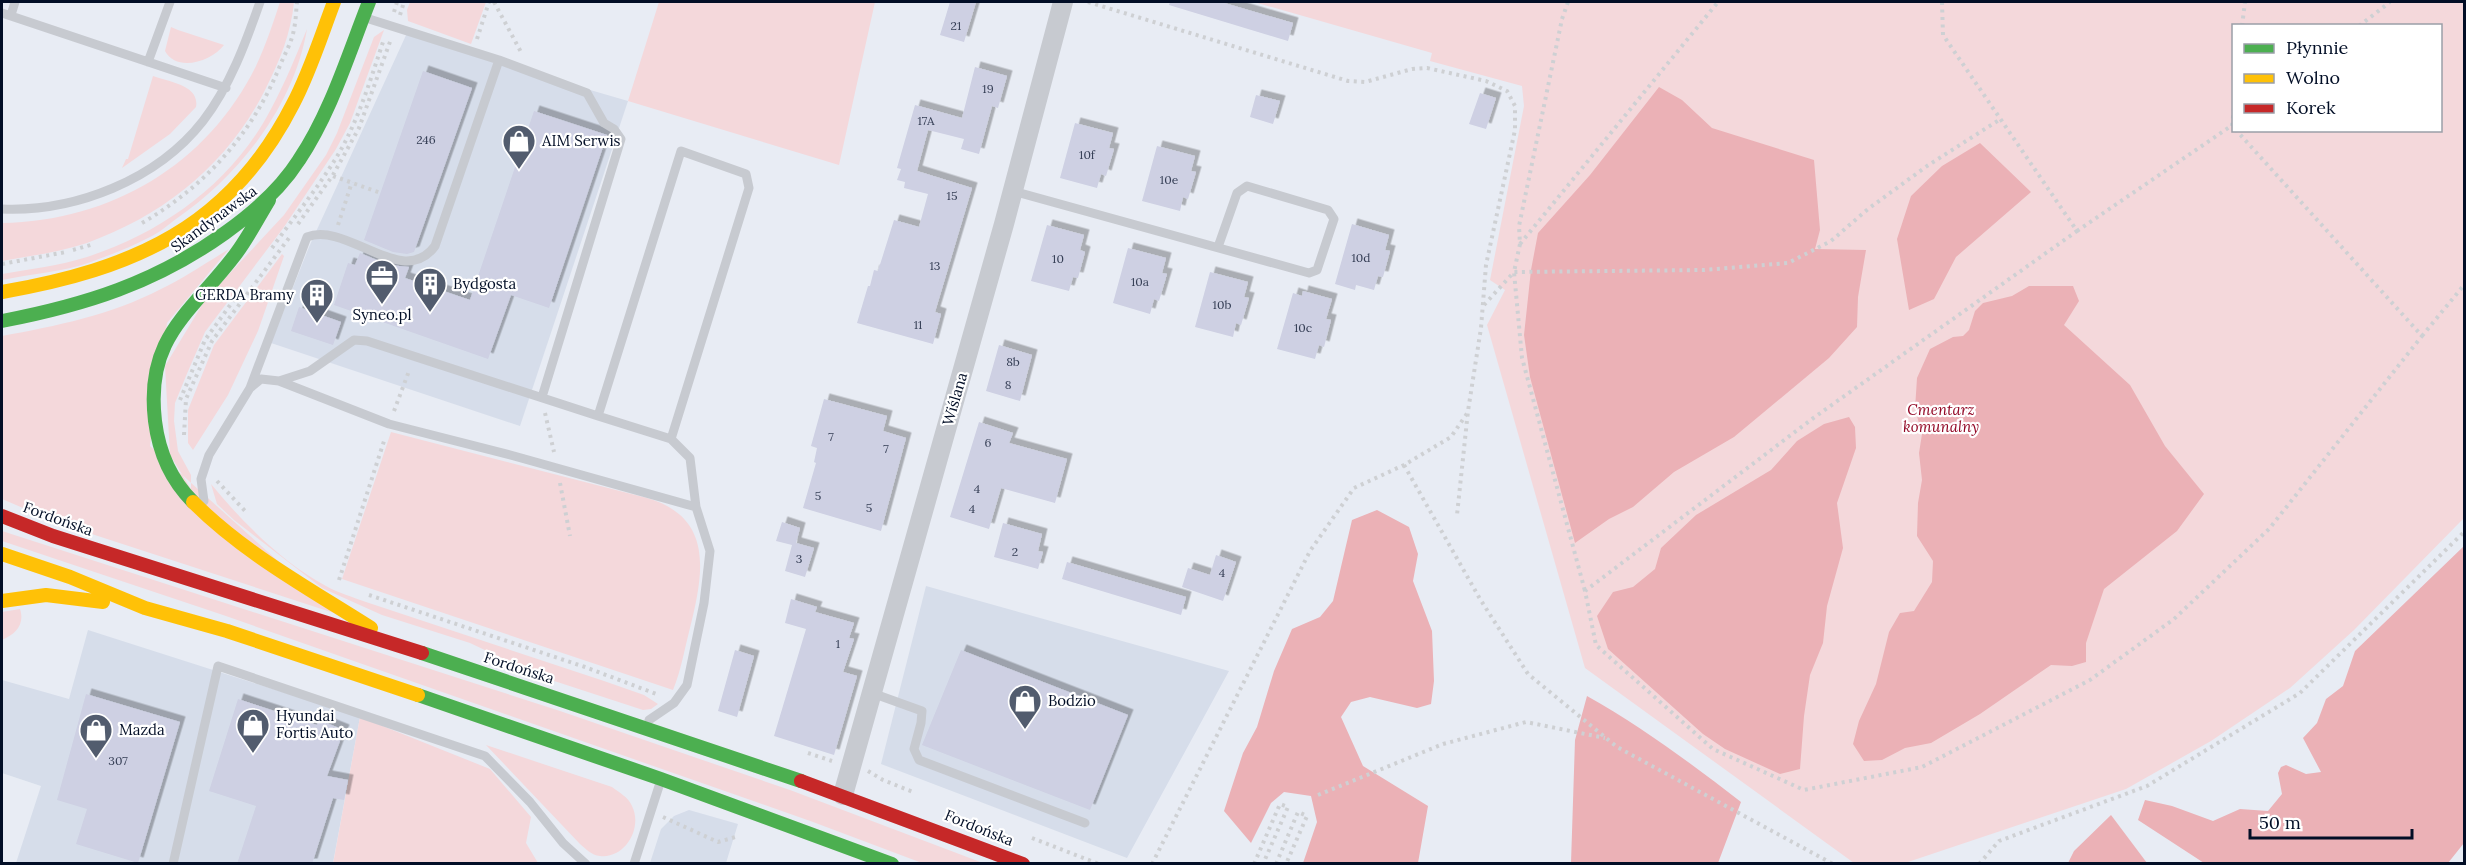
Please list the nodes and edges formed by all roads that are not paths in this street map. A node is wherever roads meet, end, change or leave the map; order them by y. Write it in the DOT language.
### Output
graph roads {
  1 [pos="15,2"];
  2 [pos="170,2"];
  3 [pos="260,2"];
  4 [pos="334,2"];
  5 [pos="369,2"];
  6 [pos="1063,2"];
  7 [pos="6,14"];
  8 [pos="363,17"];
  9 [pos="499,60"];
  10 [pos="148,62"];
  11 [pos="225,88"];
  12 [pos="1012,191"];
  13 [pos="269,200"];
  14 [pos="2,209"];
  15 [pos="1218,247"];
  16 [pos="2,292"];
  17 [pos="2,321"];
  18 [pos="279,381"];
  19 [pos="250,388"];
  20 [pos="542,397"];
  21 [pos="598,416"];
  22 [pos="671,440"];
  23 [pos="696,507"];
  24 [pos="2,516"];
  25 [pos="209,518"];
  26 [pos="2,554"];
  27 [pos="2,601"];
  28 [pos="145,608"];
  29 [pos="398,646"];
  30 [pos="872,693"];
  31 [pos="639,725"];
  32 [pos="661,780"];
  33 [pos="843,795"];
  34 [pos="1085,823"];
  35 [pos="173,864"];
  36 [pos="586,864"];
  37 [pos="634,864"];
  38 [pos="892,864"];
  39 [pos="1023,864"];
  1 -- 7 [label="lane"];
  2 -- 10 [label="lane"];
  3 -- 11 [label="lane"];
  4 -- 16 [label="main road, Skandynawska"];
  5 -- 8 [label="main road, Skandynawska"];
  6 -- 12 [label="street, Wiślana"];
  7 -- 10 [label="lane"];
  8 -- 9 [label="lane"];
  8 -- 13 [label="main road, Skandynawska"];
  9 -- 19 [label="lane"];
  9 -- 20 [label="lane"];
  10 -- 11 [label="lane"];
  11 -- 14 [label="lane"];
  12 -- 15 [label="lane"];
  12 -- 30 [label="street, Wiślana"];
  13 -- 17 [label="main road, Skandynawska"];
  13 -- 25 [label="main road"];
  15 -- 15 [label="lane"];
  18 -- 19 [label="lane"];
  18 -- 20 [label="lane"];
  18 -- 23 [label="lane"];
  19 -- 25 [label="lane"];
  20 -- 21 [label="lane"];
  21 -- 22 [label="lane"];
  21 -- 22 [label="lane"];
  22 -- 23 [label="lane"];
  23 -- 31 [label="lane"];
  24 -- 29 [label="main road, Fordońska"];
  25 -- 29 [label="main road"];
  26 -- 28 [label="main road"];
  27 -- 28 [label="main road"];
  28 -- 32 [label="main road"];
  29 -- 31 [label="main road, Fordońska"];
  30 -- 33 [label="street, Wiślana"];
  30 -- 34 [label="lane"];
  31 -- 33 [label="main road, Fordońska"];
  32 -- 37 [label="lane"];
  32 -- 38 [label="main road"];
  33 -- 39 [label="main road, Fordońska"];
  35 -- 36 [label="lane"];
}
